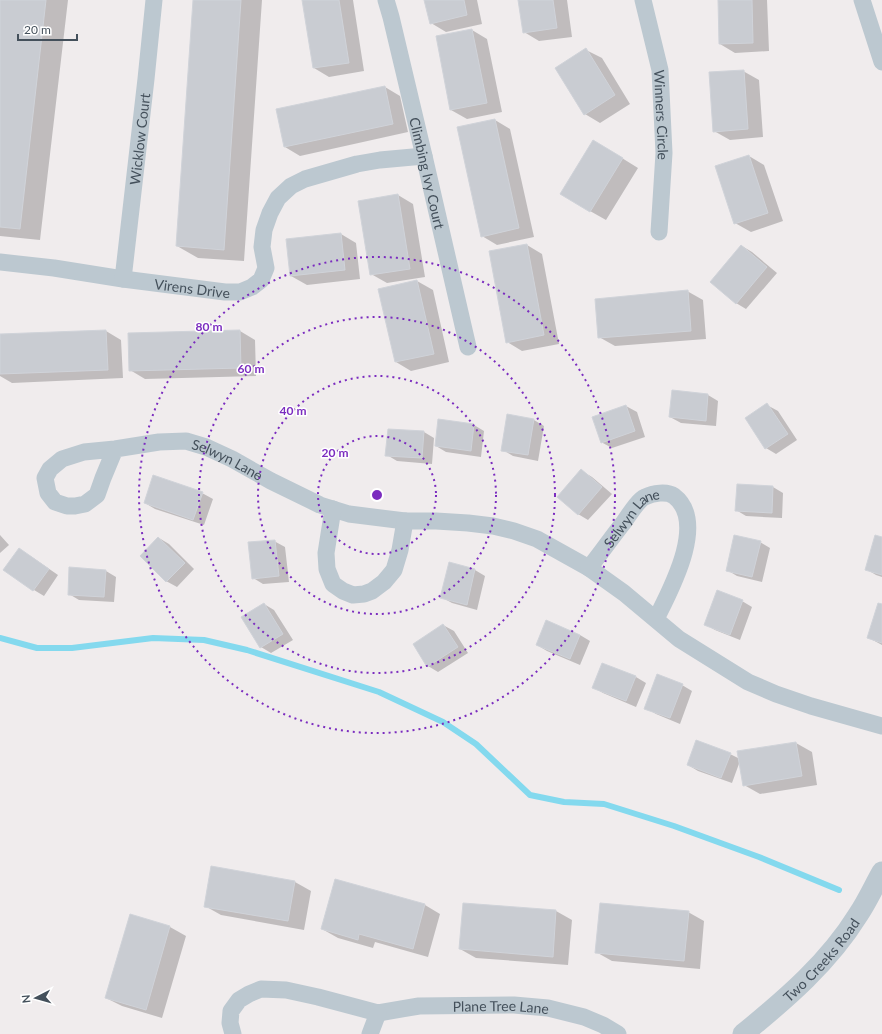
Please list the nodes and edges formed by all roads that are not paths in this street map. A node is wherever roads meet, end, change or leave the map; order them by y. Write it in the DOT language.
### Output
graph roads {
  1 [pos="154,0"];
  2 [pos="386,0"];
  3 [pos="643,0"];
  4 [pos="862,0"];
  5 [pos="882,62"];
  6 [pos="424,156"];
  7 [pos="659,232"];
  8 [pos="0,262"];
  9 [pos="123,279"];
  10 [pos="468,347"];
  11 [pos="115,449"];
  12 [pos="333,509"];
  13 [pos="405,522"];
  14 [pos="590,568"];
  15 [pos="656,619"];
  16 [pos="882,726"];
  17 [pos="882,872"];
  18 [pos="378,1013"];
  19 [pos="233,1034"];
  20 [pos="370,1034"];
  21 [pos="618,1034"];
  22 [pos="743,1034"];
  1 -- 9 [label="street, Wicklow Court"];
  2 -- 6 [label="street, Climbing Ivy Court"];
  3 -- 7 [label="street, Winners Circle"];
  4 -- 5 [label="street"];
  6 -- 9 [label="street, Virens Drive"];
  6 -- 10 [label="street, Climbing Ivy Court"];
  8 -- 9 [label="street, Virens Drive"];
  11 -- 12 [label="street, Selwyn Lane"];
  12 -- 13 [label="street, Selwyn Lane"];
  12 -- 13 [label="street"];
  13 -- 14 [label="street, Selwyn Lane"];
  14 -- 15 [label="street, Selwyn Lane"];
  14 -- 15 [label="street, Selwyn Lane"];
  15 -- 16 [label="street, Selwyn Lane"];
  17 -- 22 [label="street, Two Creeks Road"];
  18 -- 19 [label="street, Plane Tree Lane"];
  18 -- 20 [label="street"];
  18 -- 21 [label="street, Plane Tree Lane"];
}
